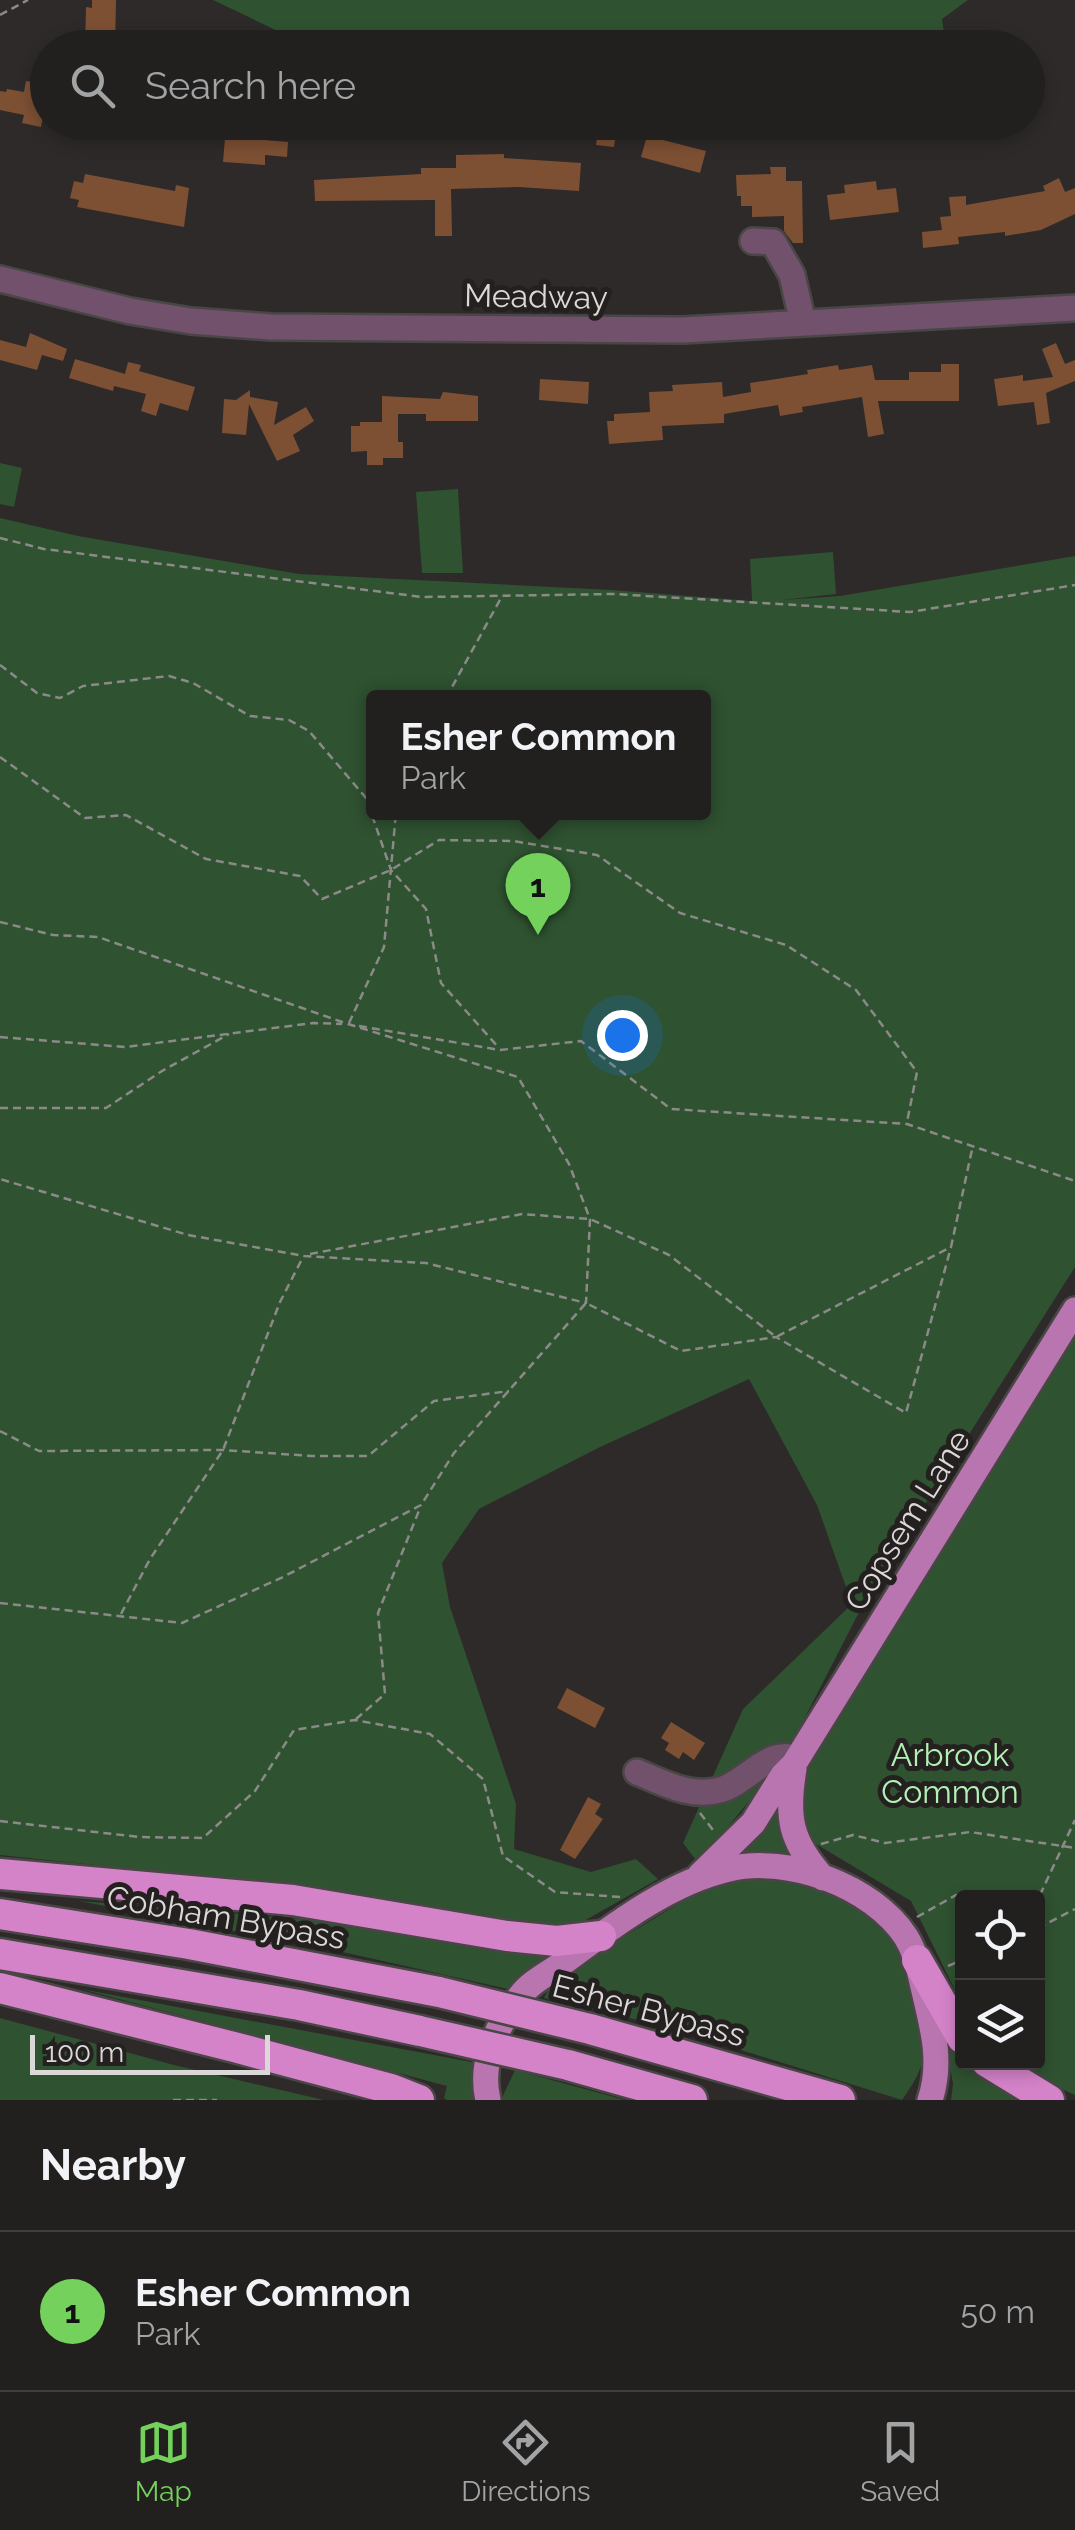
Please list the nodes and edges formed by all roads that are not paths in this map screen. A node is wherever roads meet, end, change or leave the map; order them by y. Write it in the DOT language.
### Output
graph roads {
  1 [pos="753,241"];
  2 [pos="0,279"];
  3 [pos="1075,308"];
  4 [pos="803,323"];
  5 [pos="1075,1310"];
  6 [pos="796,1761"];
  7 [pos="637,1772"];
  8 [pos="0,1874"];
  9 [pos="824,1880"];
  10 [pos="693,1882"];
  11 [pos="0,1914"];
  12 [pos="601,1936"];
  13 [pos="0,1954"];
  14 [pos="930,1964"];
  15 [pos="0,1988"];
  16 [pos="438,1992"];
  17 [pos="955,2022"];
  18 [pos="1001,2070"];
  19 [pos="419,2100"];
  20 [pos="488,2100"];
  21 [pos="692,2100"];
  22 [pos="840,2100"];
  23 [pos="930,2100"];
  24 [pos="1049,2100"];
  1 -- 4 [label="street"];
  2 -- 4 [label="street, Meadway"];
  3 -- 4 [label="street, Meadway"];
  5 -- 6 [label="main road, Copsem Lane"];
  6 -- 7 [label="street"];
  6 -- 9 [label="main road, Copsem Lane"];
  6 -- 10 [label="main road, Copsem Lane"];
  8 -- 12 [label="highway"];
  9 -- 10 [label="main road"];
  9 -- 14 [label="main road"];
  10 -- 12 [label="main road"];
  11 -- 16 [label="highway, Cobham Bypass"];
  12 -- 20 [label="main road"];
  13 -- 21 [label="highway, bridge"];
  14 -- 17 [label="highway"];
  14 -- 23 [label="main road"];
  15 -- 19 [label="highway"];
  16 -- 22 [label="highway, Esher Bypass, bridge"];
  18 -- 24 [label="highway"];
}
